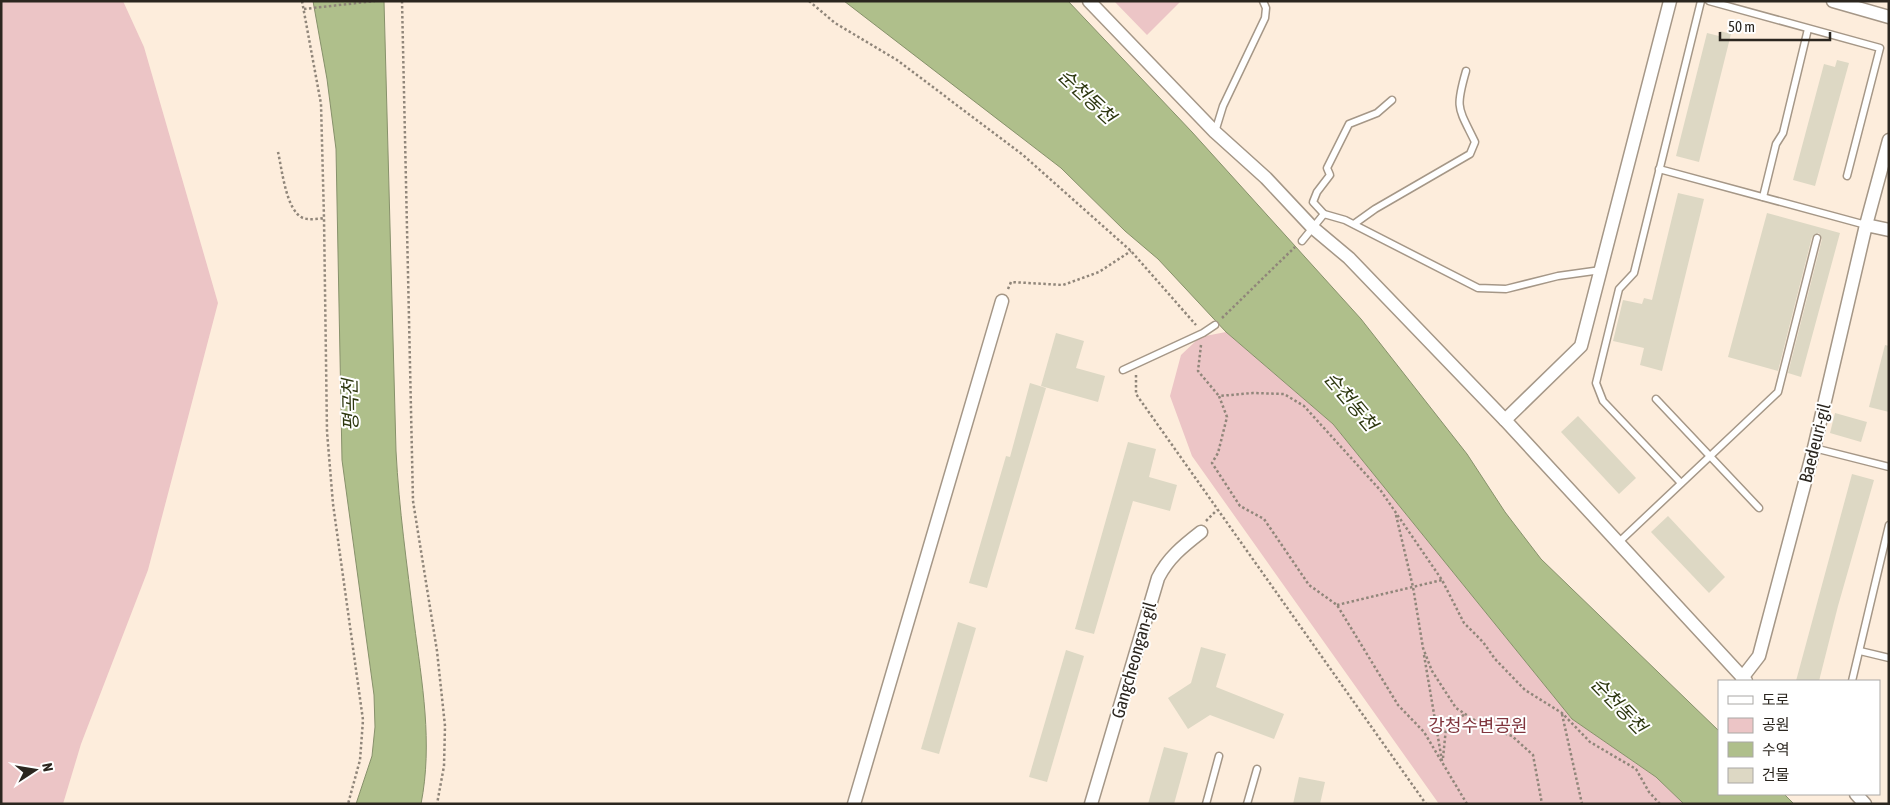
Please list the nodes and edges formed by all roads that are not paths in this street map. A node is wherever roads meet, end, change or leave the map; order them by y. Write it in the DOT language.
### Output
graph roads {
  1 [pos="1089,1"];
  2 [pos="1263,1"];
  3 [pos="1670,1"];
  4 [pos="1701,1"];
  5 [pos="1708,1"];
  6 [pos="1833,1"];
  7 [pos="1889,18"];
  8 [pos="1808,29"];
  9 [pos="1466,71"];
  10 [pos="1392,100"];
  11 [pos="1215,132"];
  12 [pos="1889,140"];
  13 [pos="1887,154"];
  14 [pos="1659,169"];
  15 [pos="1847,176"];
  16 [pos="1762,197"];
  17 [pos="1324,214"];
  18 [pos="1354,224"];
  19 [pos="1866,225"];
  20 [pos="1312,227"];
  21 [pos="1889,230"];
  22 [pos="1817,238"];
  23 [pos="1302,241"];
  24 [pos="1602,270"];
  25 [pos="1002,301"];
  26 [pos="1215,325"];
  27 [pos="1123,370"];
  28 [pos="1656,399"];
  29 [pos="1504,420"];
  30 [pos="1814,448"];
  31 [pos="1710,456"];
  32 [pos="1889,468"];
  33 [pos="1681,483"];
  34 [pos="1759,508"];
  35 [pos="1889,525"];
  36 [pos="1201,532"];
  37 [pos="1617,544"];
  38 [pos="1860,651"];
  39 [pos="1889,658"];
  40 [pos="1744,680"];
  41 [pos="1852,680"];
  42 [pos="1219,756"];
  43 [pos="1257,769"];
  44 [pos="854,804"];
  45 [pos="1091,804"];
  46 [pos="1206,804"];
  47 [pos="1247,804"];
  1 -- 11 [label="street"];
  2 -- 11 [label="lane"];
  3 -- 24 [label="street"];
  4 -- 14 [label="lane"];
  5 -- 8 [label="lane"];
  6 -- 7 [label="street"];
  8 -- 15 [label="lane"];
  8 -- 16 [label="lane"];
  9 -- 18 [label="lane"];
  10 -- 17 [label="lane"];
  11 -- 20 [label="street"];
  12 -- 13 [label="street, Baedeuri-gil"];
  13 -- 19 [label="street, Baedeuri-gil"];
  14 -- 16 [label="lane"];
  14 -- 33 [label="lane"];
  16 -- 19 [label="lane"];
  17 -- 18 [label="lane"];
  17 -- 20 [label="lane"];
  18 -- 24 [label="lane"];
  19 -- 21 [label="street"];
  19 -- 30 [label="street, Baedeuri-gil"];
  20 -- 23 [label="lane"];
  20 -- 29 [label="street"];
  22 -- 31 [label="lane"];
  24 -- 29 [label="street"];
  25 -- 44 [label="street"];
  26 -- 27 [label="lane"];
  28 -- 31 [label="lane"];
  29 -- 37 [label="street"];
  30 -- 32 [label="lane"];
  30 -- 40 [label="street, Baedeuri-gil"];
  31 -- 33 [label="lane"];
  31 -- 34 [label="lane"];
  33 -- 37 [label="lane"];
  35 -- 38 [label="lane"];
  36 -- 45 [label="street, Gangcheongan-gil"];
  37 -- 40 [label="street"];
  38 -- 39 [label="lane"];
  38 -- 41 [label="lane"];
  42 -- 46 [label="lane"];
  43 -- 47 [label="lane"];
}
